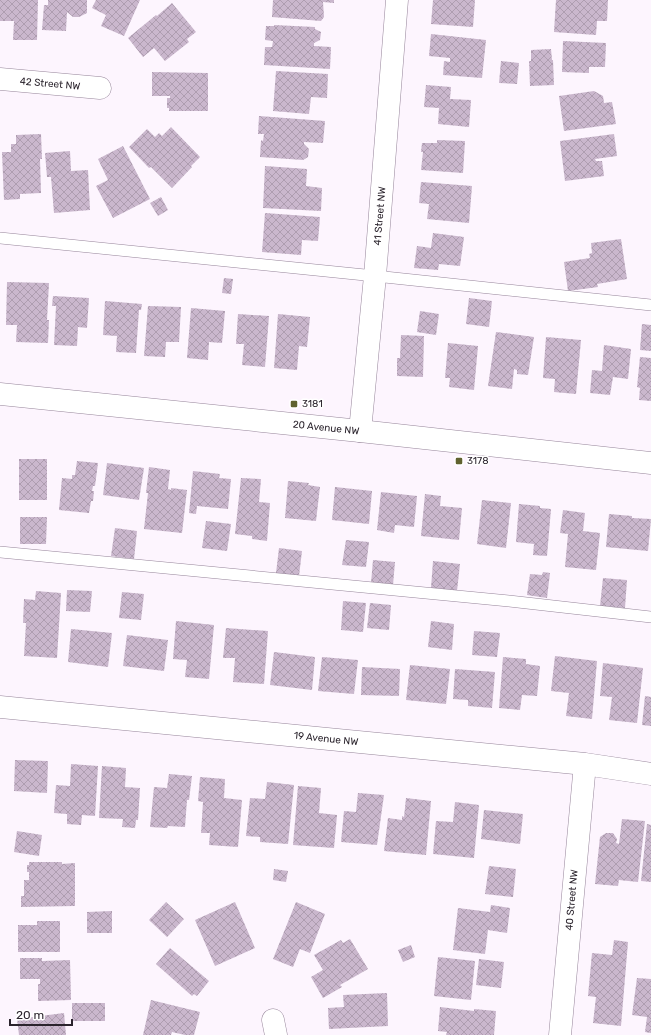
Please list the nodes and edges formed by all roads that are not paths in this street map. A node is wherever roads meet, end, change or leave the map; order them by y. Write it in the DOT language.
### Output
graph roads {
  1 [pos="397,0"];
  2 [pos="0,79"];
  3 [pos="100,88"];
  4 [pos="0,238"];
  5 [pos="375,276"];
  6 [pos="651,304"];
  7 [pos="0,394"];
  8 [pos="360,431"];
  9 [pos="651,463"];
  10 [pos="0,552"];
  11 [pos="651,617"];
  12 [pos="0,707"];
  13 [pos="585,764"];
  14 [pos="651,774"];
  15 [pos="560,1035"];
  1 -- 5 [label="street, 41 Street NW"];
  2 -- 3 [label="street, 42 Street NW"];
  4 -- 5 [label="lane"];
  5 -- 6 [label="lane"];
  5 -- 8 [label="street, 41 Street NW"];
  7 -- 8 [label="street, 20 Avenue NW"];
  8 -- 9 [label="street, 20 Avenue NW"];
  10 -- 11 [label="lane"];
  12 -- 13 [label="street, 19 Avenue NW"];
  13 -- 14 [label="street, 19 Avenue NW"];
  13 -- 15 [label="street, 40 Street NW"];
}
